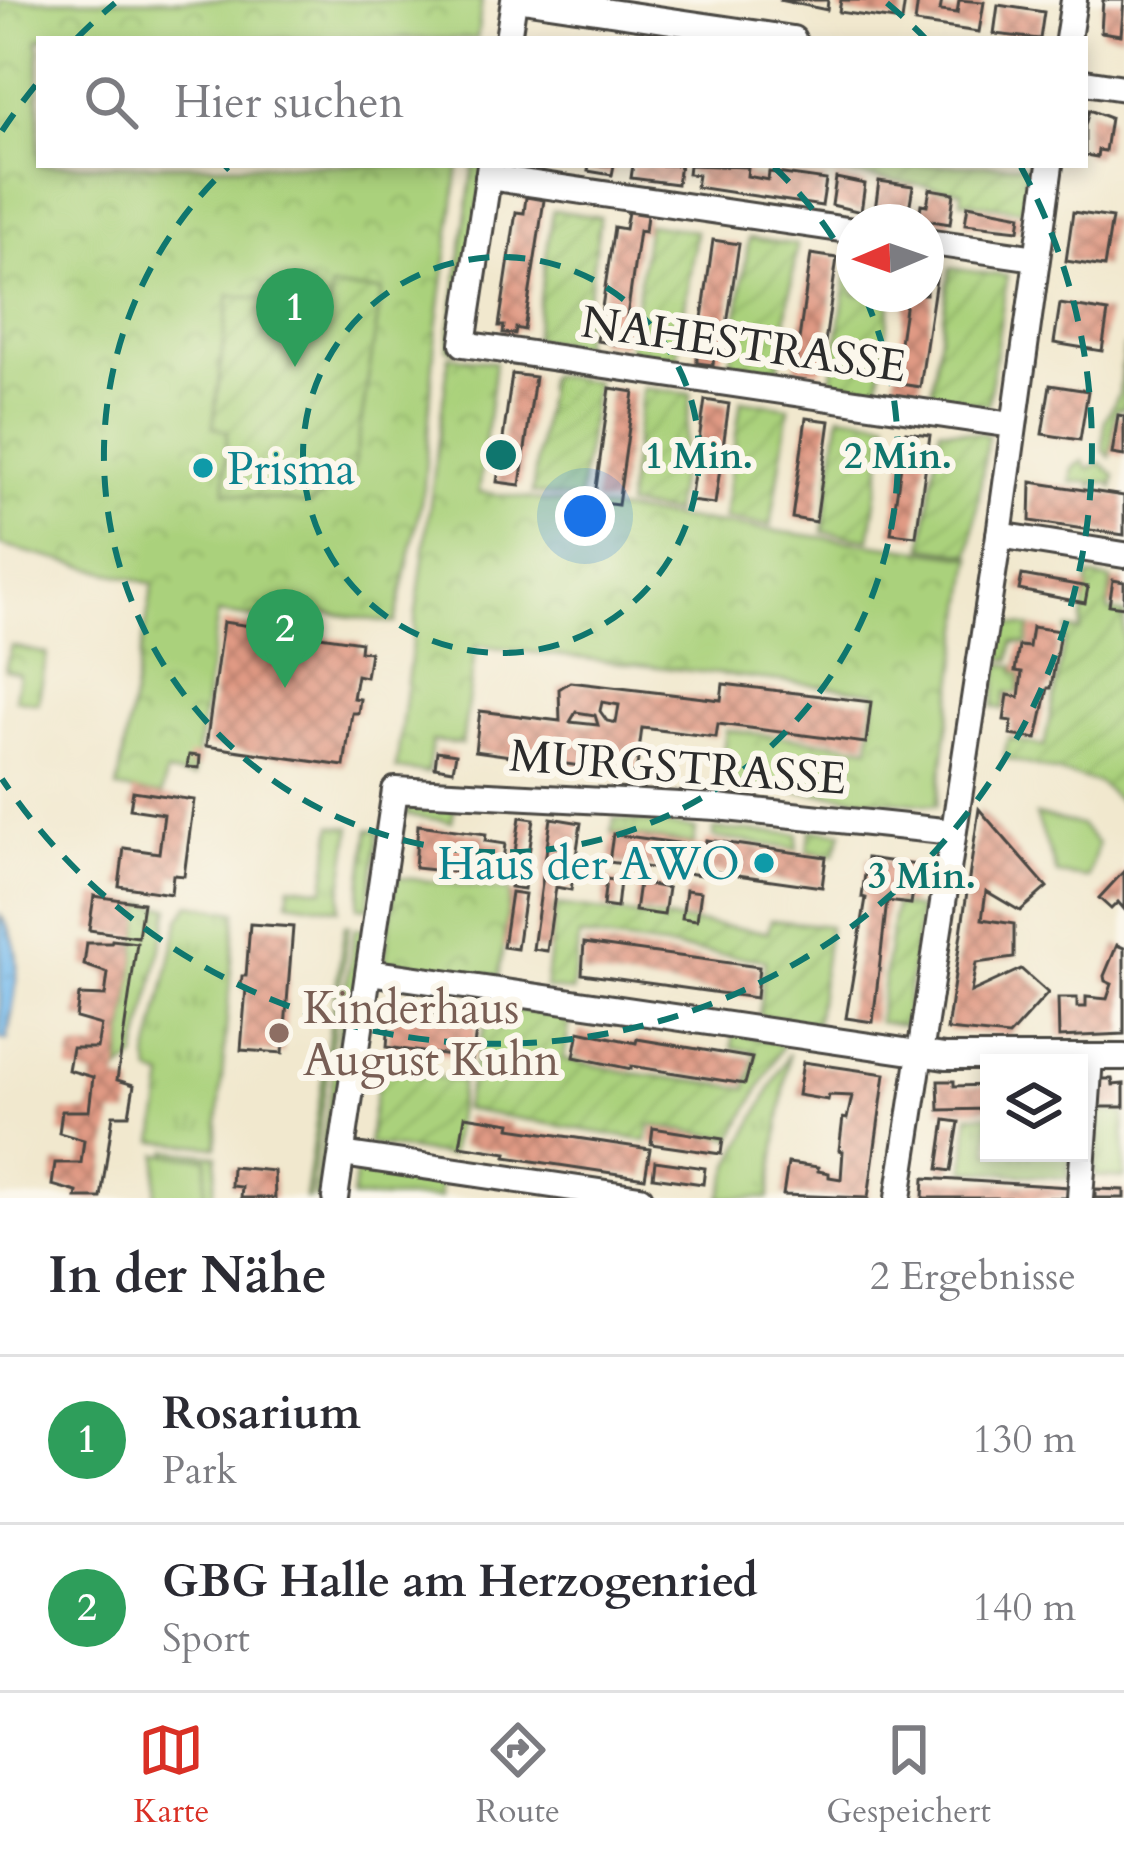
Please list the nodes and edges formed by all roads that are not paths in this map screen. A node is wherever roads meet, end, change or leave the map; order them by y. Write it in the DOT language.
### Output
graph roads {
  1 [pos="514,0"];
  2 [pos="529,0"];
  3 [pos="1074,0"];
  4 [pos="508,36"];
  5 [pos="773,36"];
  6 [pos="1068,36"];
  7 [pos="1088,82"];
  8 [pos="1124,88"];
  9 [pos="1050,168"];
  10 [pos="489,171"];
  11 [pos="836,228"];
  12 [pos="944,245"];
  13 [pos="1036,258"];
  14 [pos="1012,425"];
  15 [pos="999,535"];
  16 [pos="1124,555"];
  17 [pos="953,832"];
  18 [pos="369,972"];
  19 [pos="928,1054"];
  20 [pos="1124,1057"];
  21 [pos="1090,1058"];
  22 [pos="342,1154"];
  23 [pos="335,1198"];
  24 [pos="640,1198"];
  25 [pos="898,1198"];
  26 [pos="1080,1198"];
  1 -- 4 [label="street"];
  2 -- 5 [label="street"];
  3 -- 6 [label="street"];
  7 -- 8 [label="street"];
  9 -- 13 [label="street"];
  10 -- 11 [label="street"];
  10 -- 14 [label="street, NAHESTRASSE"];
  12 -- 13 [label="street"];
  13 -- 14 [label="street"];
  14 -- 15 [label="street"];
  15 -- 16 [label="street"];
  15 -- 17 [label="street"];
  17 -- 18 [label="street, MURGSTRASSE"];
  17 -- 19 [label="street"];
  18 -- 19 [label="street"];
  18 -- 22 [label="street"];
  19 -- 21 [label="street"];
  19 -- 25 [label="street"];
  20 -- 21 [label="street"];
  21 -- 26 [label="street"];
  22 -- 23 [label="street"];
  22 -- 24 [label="street"];
}
